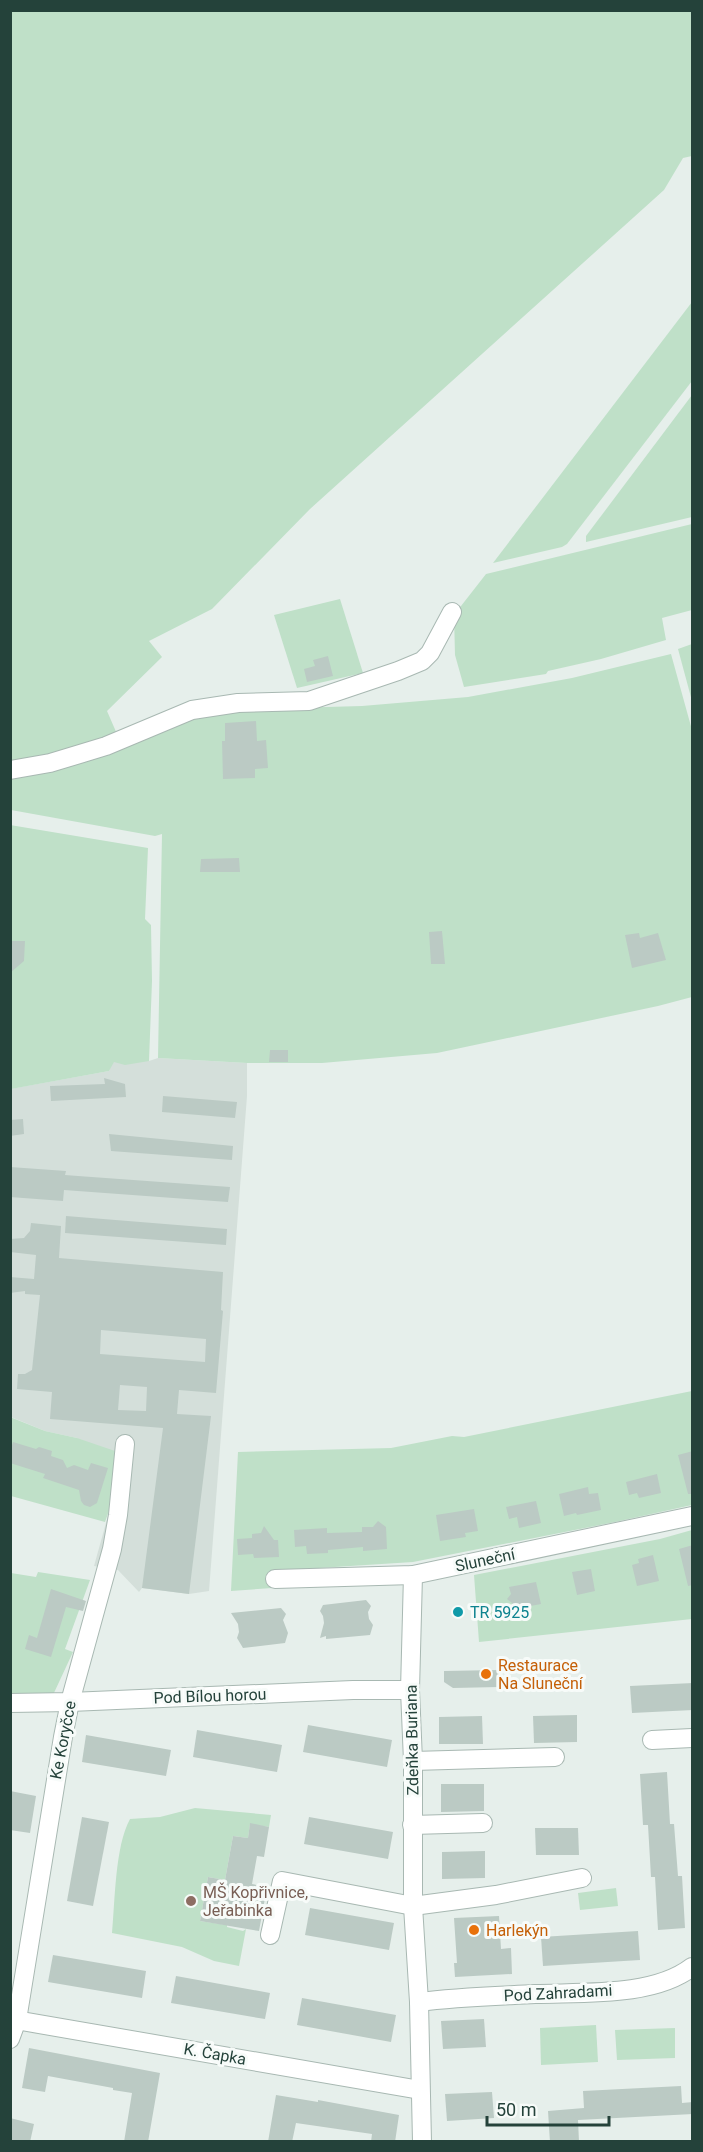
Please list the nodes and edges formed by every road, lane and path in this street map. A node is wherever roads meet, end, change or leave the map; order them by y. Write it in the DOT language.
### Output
graph roads {
  1 [pos="452,612"];
  2 [pos="10,770"];
  3 [pos="125,1444"];
  4 [pos="693,1516"];
  5 [pos="413,1575"];
  6 [pos="274,1580"];
  7 [pos="410,1690"];
  8 [pos="69,1702"];
  9 [pos="10,1703"];
  10 [pos="693,1738"];
  11 [pos="652,1740"];
  12 [pos="555,1757"];
  13 [pos="413,1761"];
  14 [pos="483,1823"];
  15 [pos="412,1825"];
  16 [pos="582,1878"];
  17 [pos="413,1906"];
  18 [pos="270,1935"];
  19 [pos="693,1967"];
  20 [pos="419,2002"];
  21 [pos="14,2019"];
  22 [pos="10,2039"];
  23 [pos="420,2090"];
  24 [pos="422,2142"];
  1 -- 2 [label="street"];
  3 -- 8 [label="street, Ke Koryčce"];
  4 -- 5 [label="street, Sluneční"];
  5 -- 6 [label="street, Sluneční"];
  5 -- 7 [label="street, Zdeňka Buriana"];
  7 -- 8 [label="street, Pod Bílou horou"];
  7 -- 13 [label="street, Zdeňka Buriana"];
  8 -- 9 [label="street, Pod Bílou horou"];
  8 -- 21 [label="street, Ke Koryčce"];
  10 -- 11 [label="street"];
  12 -- 13 [label="street"];
  13 -- 15 [label="street, Zdeňka Buriana"];
  14 -- 15 [label="street"];
  15 -- 17 [label="street, Zdeňka Buriana"];
  16 -- 17 [label="street"];
  17 -- 18 [label="street"];
  17 -- 20 [label="street, Zdeňka Buriana"];
  19 -- 20 [label="street, Pod Zahradami"];
  20 -- 23 [label="street, Zdeňka Buriana"];
  21 -- 22 [label="street, Ke Koryčce"];
  21 -- 23 [label="street, K. Čapka"];
  23 -- 24 [label="street, Zdeňka Buriana"];
}
